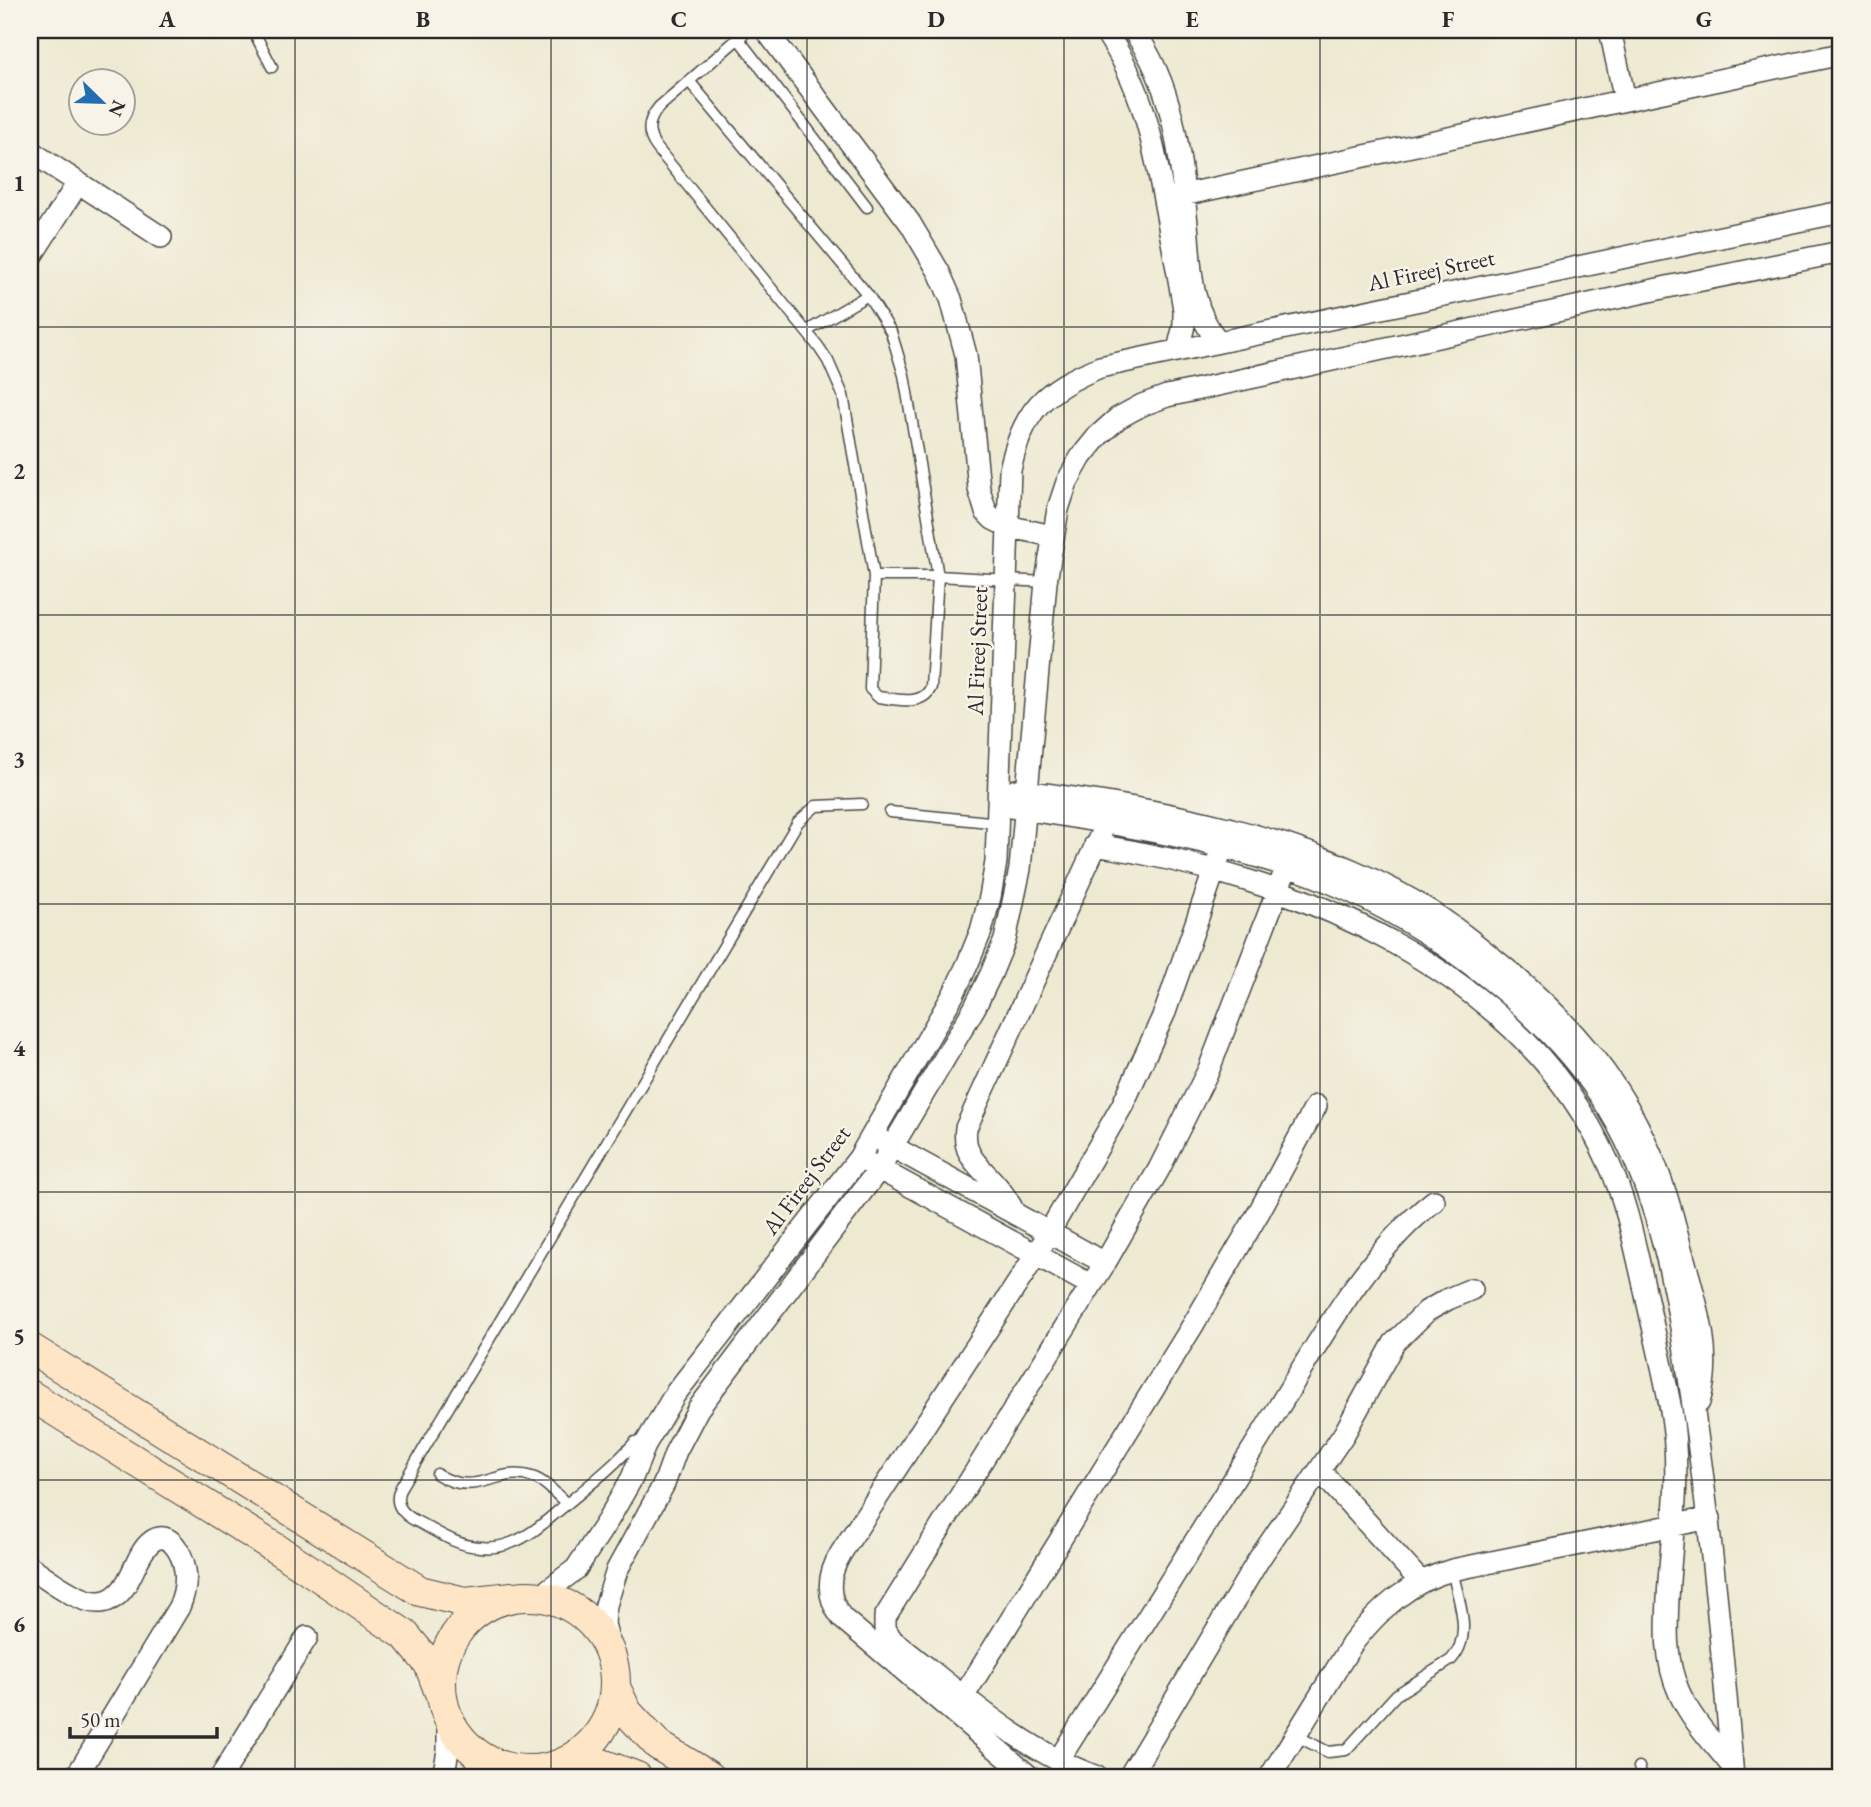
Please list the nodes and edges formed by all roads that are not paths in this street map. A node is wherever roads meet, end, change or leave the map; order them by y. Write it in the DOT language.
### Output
graph roads {
  1 [pos="253,30"];
  2 [pos="748,30"];
  3 [pos="766,30"];
  4 [pos="1104,30"];
  5 [pos="1133,30"];
  6 [pos="1611,30"];
  7 [pos="738,38"];
  8 [pos="1841,54"];
  9 [pos="272,67"];
  10 [pos="689,81"];
  11 [pos="1625,100"];
  12 [pos="30,151"];
  13 [pos="78,183"];
  14 [pos="1174,198"];
  15 [pos="867,207"];
  16 [pos="1841,212"];
  17 [pos="161,237"];
  18 [pos="1841,252"];
  19 [pos="30,258"];
  20 [pos="868,295"];
  21 [pos="807,331"];
  22 [pos="1219,341"];
  23 [pos="1178,350"];
  24 [pos="1007,526"];
  25 [pos="1052,536"];
  26 [pos="874,576"];
  27 [pos="939,576"];
  28 [pos="1006,579"];
  29 [pos="1046,582"];
  30 [pos="1026,800"];
  31 [pos="862,804"];
  32 [pos="1116,804"];
  33 [pos="999,805"];
  34 [pos="890,812"];
  35 [pos="1107,823"];
  36 [pos="1226,838"];
  37 [pos="1096,845"];
  38 [pos="1291,857"];
  39 [pos="1214,870"];
  40 [pos="1279,891"];
  41 [pos="1316,1106"];
  42 [pos="872,1135"];
  43 [pos="893,1147"];
  44 [pos="859,1158"];
  45 [pos="879,1169"];
  46 [pos="1434,1201"];
  47 [pos="1015,1214"];
  48 [pos="1049,1233"];
  49 [pos="1036,1255"];
  50 [pos="1105,1263"];
  51 [pos="1091,1284"];
  52 [pos="1472,1289"];
  53 [pos="30,1348"];
  54 [pos="675,1394"];
  55 [pos="30,1395"];
  56 [pos="698,1409"];
  57 [pos="643,1450"];
  58 [pos="1320,1471"];
  59 [pos="668,1472"];
  60 [pos="437,1474"];
  61 [pos="567,1504"];
  62 [pos="1710,1518"];
  63 [pos="1672,1527"];
  64 [pos="30,1567"];
  65 [pos="1452,1570"];
  66 [pos="1420,1581"];
  67 [pos="526,1597"];
  68 [pos="307,1637"];
  69 [pos="611,1655"];
  70 [pos="615,1687"];
  71 [pos="959,1704"];
  72 [pos="445,1707"];
  73 [pos="1295,1735"];
  74 [pos="569,1761"];
  75 [pos="1058,1762"];
  76 [pos="1733,1772"];
  77 [pos="515,1774"];
  78 [pos="76,1777"];
  79 [pos="220,1777"];
  80 [pos="443,1777"];
  81 [pos="637,1777"];
  82 [pos="710,1777"];
  83 [pos="1030,1777"];
  84 [pos="1097,1777"];
  85 [pos="1129,1777"];
  86 [pos="1270,1777"];
  1 -- 9 [label="lane"];
  2 -- 7 [label="lane"];
  3 -- 24 [label="street"];
  4 -- 14 [label="street"];
  5 -- 14 [label="street"];
  6 -- 11 [label="street"];
  7 -- 10 [label="lane"];
  7 -- 15 [label="lane"];
  8 -- 11 [label="street"];
  10 -- 20 [label="lane"];
  10 -- 21 [label="lane"];
  11 -- 14 [label="street"];
  12 -- 13 [label="street"];
  13 -- 17 [label="street"];
  13 -- 19 [label="street"];
  14 -- 22 [label="street"];
  14 -- 23 [label="street"];
  16 -- 22 [label="street, Al Fireej Street"];
  18 -- 25 [label="street"];
  20 -- 21 [label="lane"];
  20 -- 27 [label="lane"];
  21 -- 26 [label="lane"];
  22 -- 23 [label="street, Al Fireej Street"];
  23 -- 24 [label="street, Al Fireej Street"];
  24 -- 25 [label="street"];
  24 -- 28 [label="street, Al Fireej Street"];
  25 -- 29 [label="street"];
  26 -- 27 [label="lane"];
  26 -- 27 [label="lane"];
  27 -- 28 [label="lane"];
  28 -- 29 [label="lane"];
  28 -- 33 [label="street, Al Fireej Street"];
  29 -- 30 [label="street"];
  30 -- 32 [label="street"];
  30 -- 33 [label="street"];
  30 -- 35 [label="street"];
  30 -- 43 [label="street"];
  31 -- 61 [label="lane"];
  32 -- 35 [label="street"];
  32 -- 36 [label="street"];
  33 -- 34 [label="lane"];
  33 -- 42 [label="street, Al Fireej Street"];
  35 -- 36 [label="street"];
  35 -- 37 [label="street"];
  36 -- 38 [label="street"];
  36 -- 39 [label="street"];
  37 -- 39 [label="street"];
  37 -- 47 [label="street"];
  38 -- 40 [label="street"];
  38 -- 62 [label="street"];
  39 -- 40 [label="street"];
  39 -- 48 [label="street"];
  40 -- 50 [label="street"];
  40 -- 63 [label="street"];
  41 -- 71 [label="street"];
  42 -- 43 [label="street"];
  42 -- 44 [label="street, Al Fireej Street"];
  43 -- 45 [label="street"];
  43 -- 47 [label="street"];
  44 -- 45 [label="street"];
  44 -- 54 [label="street, Al Fireej Street"];
  45 -- 49 [label="street"];
  45 -- 56 [label="street"];
  46 -- 75 [label="street"];
  47 -- 48 [label="street"];
  48 -- 49 [label="street"];
  48 -- 50 [label="street"];
  49 -- 51 [label="street"];
  49 -- 71 [label="street"];
  50 -- 51 [label="street"];
  51 -- 71 [label="street"];
  52 -- 58 [label="street"];
  53 -- 67 [label="street"];
  54 -- 56 [label="street"];
  54 -- 57 [label="street, Al Fireej Street"];
  55 -- 72 [label="street"];
  56 -- 59 [label="street"];
  57 -- 59 [label="street"];
  57 -- 61 [label="lane"];
  57 -- 67 [label="street, Al Fireej Street"];
  58 -- 66 [label="street"];
  58 -- 85 [label="street"];
  59 -- 69 [label="street"];
  60 -- 61 [label="lane"];
  62 -- 63 [label="street"];
  62 -- 76 [label="street"];
  63 -- 65 [label="street"];
  63 -- 76 [label="street"];
  64 -- 78 [label="street"];
  65 -- 66 [label="street"];
  65 -- 73 [label="lane"];
  66 -- 73 [label="street"];
  67 -- 69 [label="street"];
  67 -- 72 [label="street"];
  68 -- 79 [label="street"];
  69 -- 70 [label="street"];
  70 -- 74 [label="street"];
  70 -- 82 [label="street"];
  71 -- 75 [label="street"];
  71 -- 83 [label="street"];
  72 -- 77 [label="street"];
  72 -- 80 [label="street"];
  73 -- 86 [label="street"];
  74 -- 77 [label="street"];
  74 -- 81 [label="street"];
  75 -- 84 [label="street"];
}
